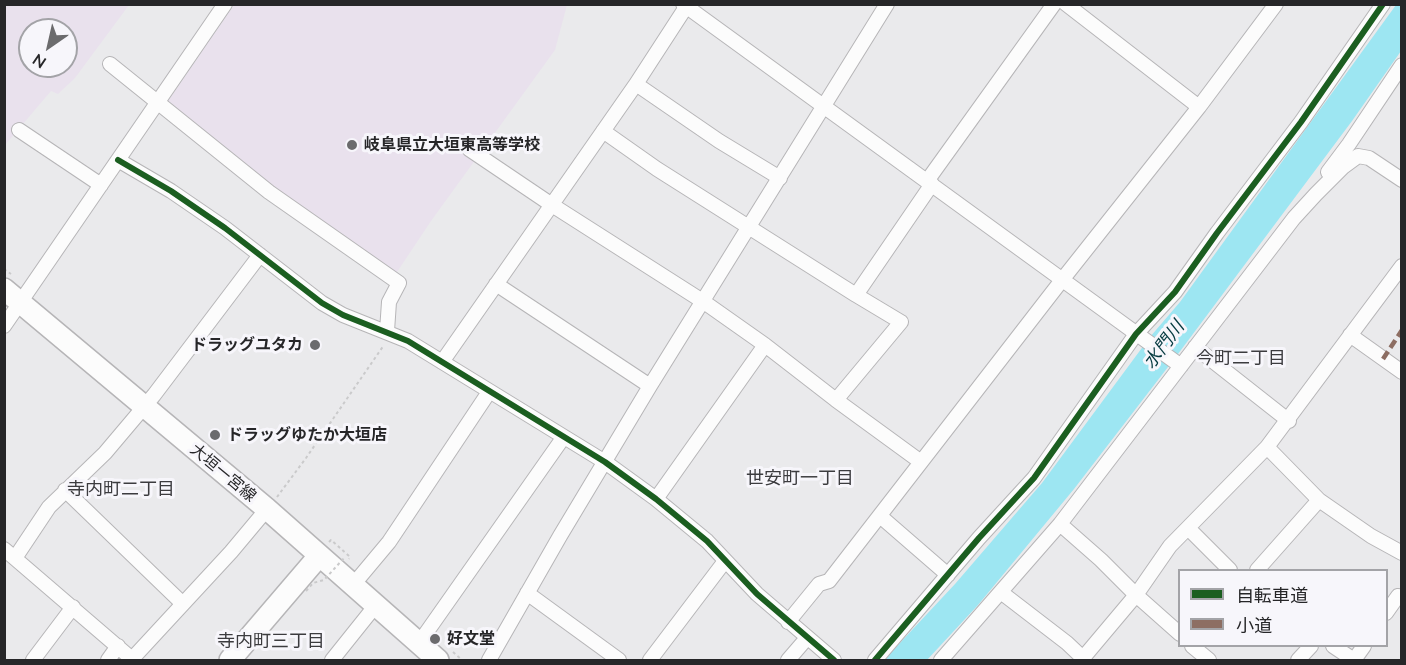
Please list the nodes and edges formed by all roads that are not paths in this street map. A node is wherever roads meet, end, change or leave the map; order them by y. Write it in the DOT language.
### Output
graph roads {
  1 [pos="225,4"];
  2 [pos="887,4"];
  3 [pos="1054,4"];
  4 [pos="1066,4"];
  5 [pos="1383,4"];
  6 [pos="685,6"];
  7 [pos="1269,7"];
  8 [pos="110,64"];
  9 [pos="1401,65"];
  10 [pos="636,84"];
  11 [pos="157,102"];
  12 [pos="825,106"];
  13 [pos="1199,107"];
  14 [pos="20,130"];
  15 [pos="603,131"];
  16 [pos="469,149"];
  17 [pos="118,160"];
  18 [pos="780,178"];
  19 [pos="1401,180"];
  20 [pos="929,183"];
  21 [pos="101,185"];
  22 [pos="1316,194"];
  23 [pos="552,205"];
  24 [pos="749,228"];
  25 [pos="260,255"];
  26 [pos="1401,266"];
  27 [pos="1062,280"];
  28 [pos="496,284"];
  29 [pos="856,295"];
  30 [pos="12,296"];
  31 [pos="704,302"];
  32 [pos="4,326"];
  33 [pos="387,331"];
  34 [pos="1350,335"];
  35 [pos="1140,337"];
  36 [pos="765,345"];
  37 [pos="1195,346"];
  38 [pos="442,362"];
  39 [pos="1178,364"];
  40 [pos="1401,372"];
  41 [pos="650,386"];
  42 [pos="489,392"];
  43 [pos="836,400"];
  44 [pos="144,407"];
  45 [pos="1288,421"];
  46 [pos="563,438"];
  47 [pos="1268,447"];
  48 [pos="605,462"];
  49 [pos="921,462"];
  50 [pos="65,490"];
  51 [pos="656,499"];
  52 [pos="1319,500"];
  53 [pos="275,506"];
  54 [pos="880,516"];
  55 [pos="1060,524"];
  56 [pos="1188,528"];
  57 [pos="322,547"];
  58 [pos="1401,553"];
  59 [pos="10,554"];
  60 [pos="725,561"];
  61 [pos="1229,569"];
  62 [pos="1258,569"];
  63 [pos="948,575"];
  64 [pos="359,579"];
  65 [pos="527,593"];
  66 [pos="1002,593"];
  67 [pos="1136,595"];
  68 [pos="1400,595"];
  69 [pos="183,604"];
  70 [pos="376,605"];
  71 [pos="73,607"];
  72 [pos="1388,610"];
  73 [pos="788,621"];
  74 [pos="1178,633"];
  75 [pos="807,639"];
  76 [pos="419,643"];
  77 [pos="118,646"];
  78 [pos="1194,647"];
  79 [pos="1309,647"];
  80 [pos="1336,647"];
  81 [pos="1363,647"];
  82 [pos="446,657"];
  83 [pos="1084,659"];
  84 [pos="33,660"];
  85 [pos="108,660"];
  86 [pos="230,660"];
  87 [pos="332,660"];
  88 [pos="489,660"];
  89 [pos="618,660"];
  90 [pos="650,660"];
  91 [pos="788,660"];
  92 [pos="834,660"];
  93 [pos="875,660"];
  94 [pos="941,660"];
  95 [pos="1209,660"];
  96 [pos="1298,660"];
  97 [pos="1354,660"];
  1 -- 11 [label="street"];
  2 -- 12 [label="street"];
  3 -- 20 [label="street"];
  4 -- 13 [label="street"];
  5 -- 35 [label="street"];
  6 -- 10 [label="street"];
  6 -- 12 [label="street"];
  7 -- 13 [label="street"];
  8 -- 11 [label="street"];
  9 -- 22 [label="street"];
  10 -- 15 [label="street"];
  10 -- 18 [label="street"];
  11 -- 17 [label="street"];
  11 -- 33 [label="street"];
  12 -- 18 [label="street"];
  12 -- 20 [label="street"];
  13 -- 27 [label="street"];
  14 -- 21 [label="street"];
  15 -- 23 [label="street"];
  15 -- 24 [label="street"];
  16 -- 23 [label="street"];
  17 -- 21 [label="street"];
  17 -- 25 [label="street"];
  18 -- 24 [label="street"];
  19 -- 22 [label="street"];
  20 -- 27 [label="street"];
  20 -- 29 [label="street"];
  21 -- 30 [label="street"];
  22 -- 37 [label="street"];
  23 -- 28 [label="street"];
  23 -- 31 [label="street"];
  24 -- 29 [label="street"];
  24 -- 31 [label="street"];
  25 -- 33 [label="street"];
  25 -- 44 [label="street"];
  26 -- 34 [label="street"];
  27 -- 35 [label="street"];
  27 -- 49 [label="street"];
  28 -- 38 [label="street"];
  28 -- 41 [label="street"];
  29 -- 43 [label="street"];
  30 -- 32 [label="street"];
  30 -- 44 [label="main road, 大垣一宮線"];
  31 -- 36 [label="street"];
  31 -- 41 [label="street"];
  33 -- 38 [label="street"];
  34 -- 40 [label="street"];
  34 -- 45 [label="street"];
  35 -- 39 [label="street"];
  35 -- 63 [label="street"];
  36 -- 43 [label="street"];
  36 -- 51 [label="street"];
  37 -- 39 [label="street"];
  37 -- 45 [label="street"];
  38 -- 42 [label="street"];
  39 -- 55 [label="street"];
  41 -- 48 [label="street"];
  42 -- 46 [label="street"];
  42 -- 64 [label="street"];
  43 -- 49 [label="street"];
  44 -- 50 [label="street"];
  44 -- 53 [label="main road, 大垣一宮線"];
  45 -- 47 [label="street"];
  46 -- 48 [label="street"];
  46 -- 76 [label="street"];
  47 -- 52 [label="street"];
  47 -- 56 [label="street"];
  48 -- 51 [label="street"];
  48 -- 65 [label="street"];
  49 -- 54 [label="street"];
  50 -- 59 [label="street"];
  50 -- 69 [label="street"];
  51 -- 60 [label="street"];
  52 -- 58 [label="street"];
  52 -- 62 [label="street"];
  53 -- 57 [label="main road, 大垣一宮線"];
  53 -- 69 [label="street"];
  54 -- 63 [label="street"];
  54 -- 73 [label="street"];
  55 -- 66 [label="street"];
  55 -- 67 [label="street"];
  56 -- 61 [label="street"];
  56 -- 67 [label="street"];
  57 -- 64 [label="main road, 大垣一宮線"];
  57 -- 86 [label="main road"];
  59 -- 71 [label="street"];
  60 -- 73 [label="street"];
  60 -- 90 [label="street"];
  63 -- 93 [label="street"];
  64 -- 70 [label="main road, 大垣一宮線"];
  65 -- 88 [label="street"];
  65 -- 89 [label="street"];
  66 -- 83 [label="street"];
  66 -- 94 [label="street"];
  67 -- 74 [label="street"];
  67 -- 83 [label="street"];
  68 -- 72 [label="street"];
  69 -- 77 [label="street"];
  70 -- 76 [label="main road, 大垣一宮線"];
  70 -- 87 [label="street"];
  71 -- 77 [label="street"];
  71 -- 84 [label="street"];
  73 -- 75 [label="street"];
  75 -- 91 [label="street"];
  75 -- 92 [label="street"];
  76 -- 82 [label="main road, 大垣一宮線"];
  77 -- 85 [label="street"];
  78 -- 95 [label="street"];
  79 -- 96 [label="street"];
  80 -- 97 [label="street"];
  81 -- 97 [label="street"];
}
